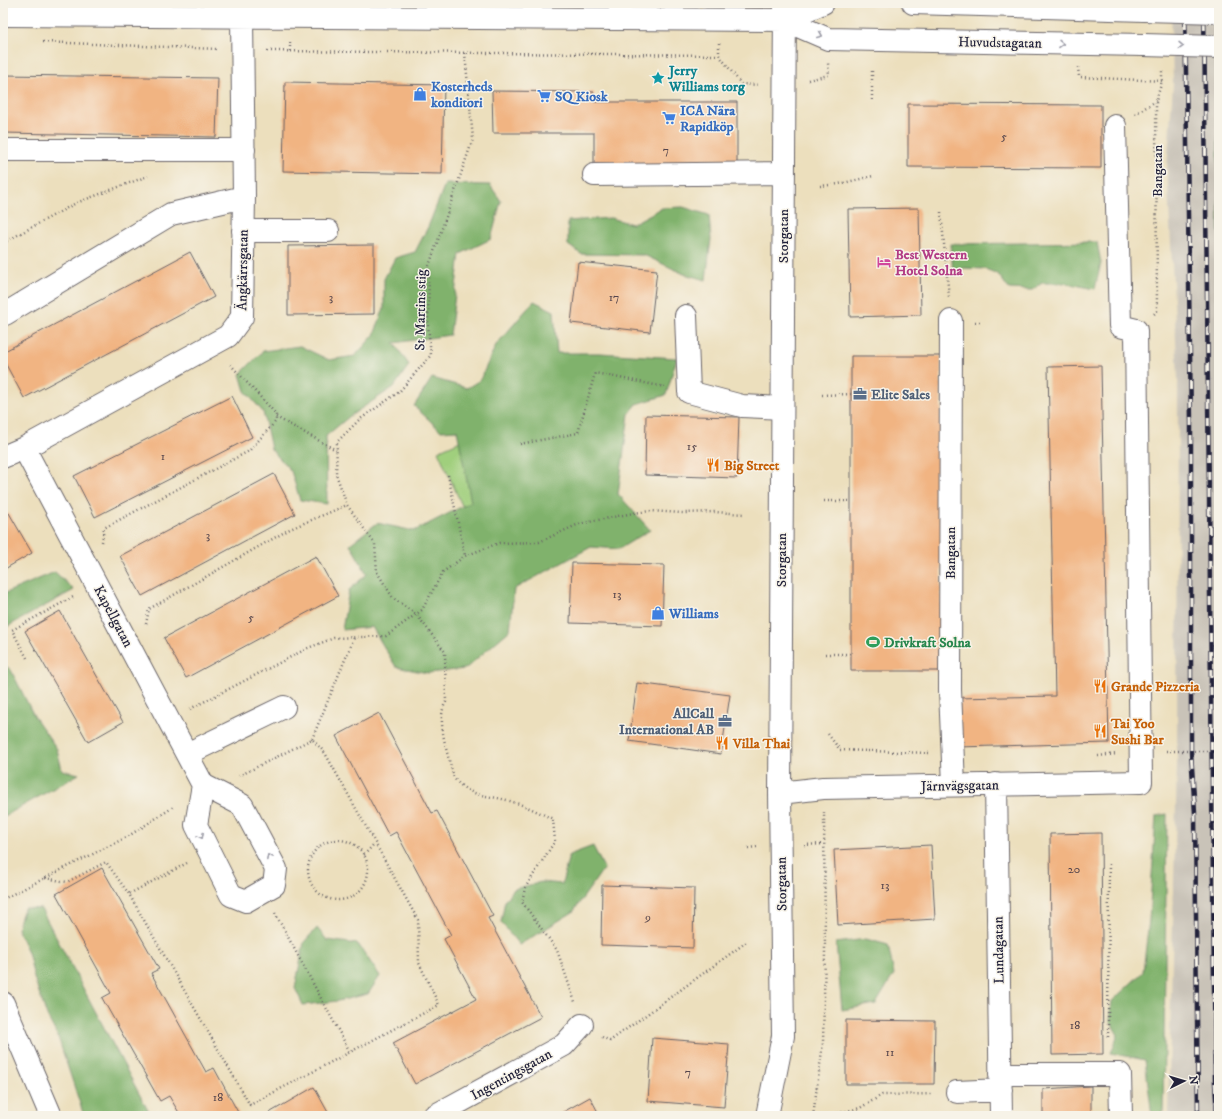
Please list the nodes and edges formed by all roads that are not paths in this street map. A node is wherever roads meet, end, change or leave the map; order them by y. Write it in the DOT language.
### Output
graph roads {
  1 [pos="823,3"];
  2 [pos="913,3"];
  3 [pos="975,4"];
  4 [pos="88,9"];
  5 [pos="205,10"];
  6 [pos="446,10"];
  7 [pos="784,11"];
  8 [pos="1219,12"];
  9 [pos="3,15"];
  10 [pos="242,16"];
  11 [pos="1219,47"];
  12 [pos="1115,126"];
  13 [pos="3,150"];
  14 [pos="244,150"];
  15 [pos="784,173"];
  16 [pos="594,175"];
  17 [pos="244,197"];
  18 [pos="243,231"];
  19 [pos="328,231"];
  20 [pos="5,314"];
  21 [pos="686,316"];
  22 [pos="951,321"];
  23 [pos="782,408"];
  24 [pos="24,448"];
  25 [pos="3,457"];
  26 [pos="284,707"];
  27 [pos="187,754"];
  28 [pos="996,784"];
  29 [pos="204,785"];
  30 [pos="954,785"];
  31 [pos="780,793"];
  32 [pos="3,1003"];
  33 [pos="582,1025"];
  34 [pos="1000,1082"];
  35 [pos="958,1092"];
  36 [pos="51,1116"];
  37 [pos="434,1116"];
  38 [pos="767,1116"];
  39 [pos="1001,1116"];
  40 [pos="1121,1116"];
  1 -- 7 [label="street, Huvudstagatan"];
  2 -- 3 [label="street"];
  3 -- 8 [label="street, bridge"];
  4 -- 5 [label="street, Huvudstagatan"];
  4 -- 9 [label="street, Huvudstagatan"];
  5 -- 10 [label="street, Huvudstagatan"];
  6 -- 7 [label="street, Huvudstagatan"];
  6 -- 10 [label="street, Huvudstagatan"];
  7 -- 11 [label="street, Huvudstagatan, one-way, bridge"];
  7 -- 15 [label="street, Storgatan"];
  10 -- 14 [label="street, Ängkärrsgatan"];
  12 -- 28 [label="street, Järnvägsgatan"];
  13 -- 14 [label="street"];
  14 -- 17 [label="street, Ängkärrsgatan"];
  15 -- 16 [label="street"];
  15 -- 23 [label="street, Storgatan"];
  17 -- 18 [label="street, Ängkärrsgatan"];
  17 -- 20 [label="street"];
  18 -- 19 [label="street"];
  18 -- 24 [label="street, Ängkärrsgatan"];
  21 -- 23 [label="street"];
  22 -- 30 [label="street, Bangatan"];
  23 -- 31 [label="street, Storgatan"];
  24 -- 25 [label="street, Ängkärrsgatan"];
  24 -- 27 [label="street, Kapellgatan"];
  26 -- 27 [label="street"];
  27 -- 29 [label="street, Kapellgatan"];
  28 -- 30 [label="street, Järnvägsgatan"];
  28 -- 34 [label="street, Lundagatan"];
  29 -- 29 [label="street, one-way"];
  30 -- 31 [label="street, Järnvägsgatan"];
  31 -- 38 [label="street, Storgatan"];
  32 -- 36 [label="street"];
  33 -- 37 [label="street, Ingentingsgatan"];
  34 -- 35 [label="street"];
  34 -- 39 [label="street, Lundagatan"];
  34 -- 40 [label="street"];
}
